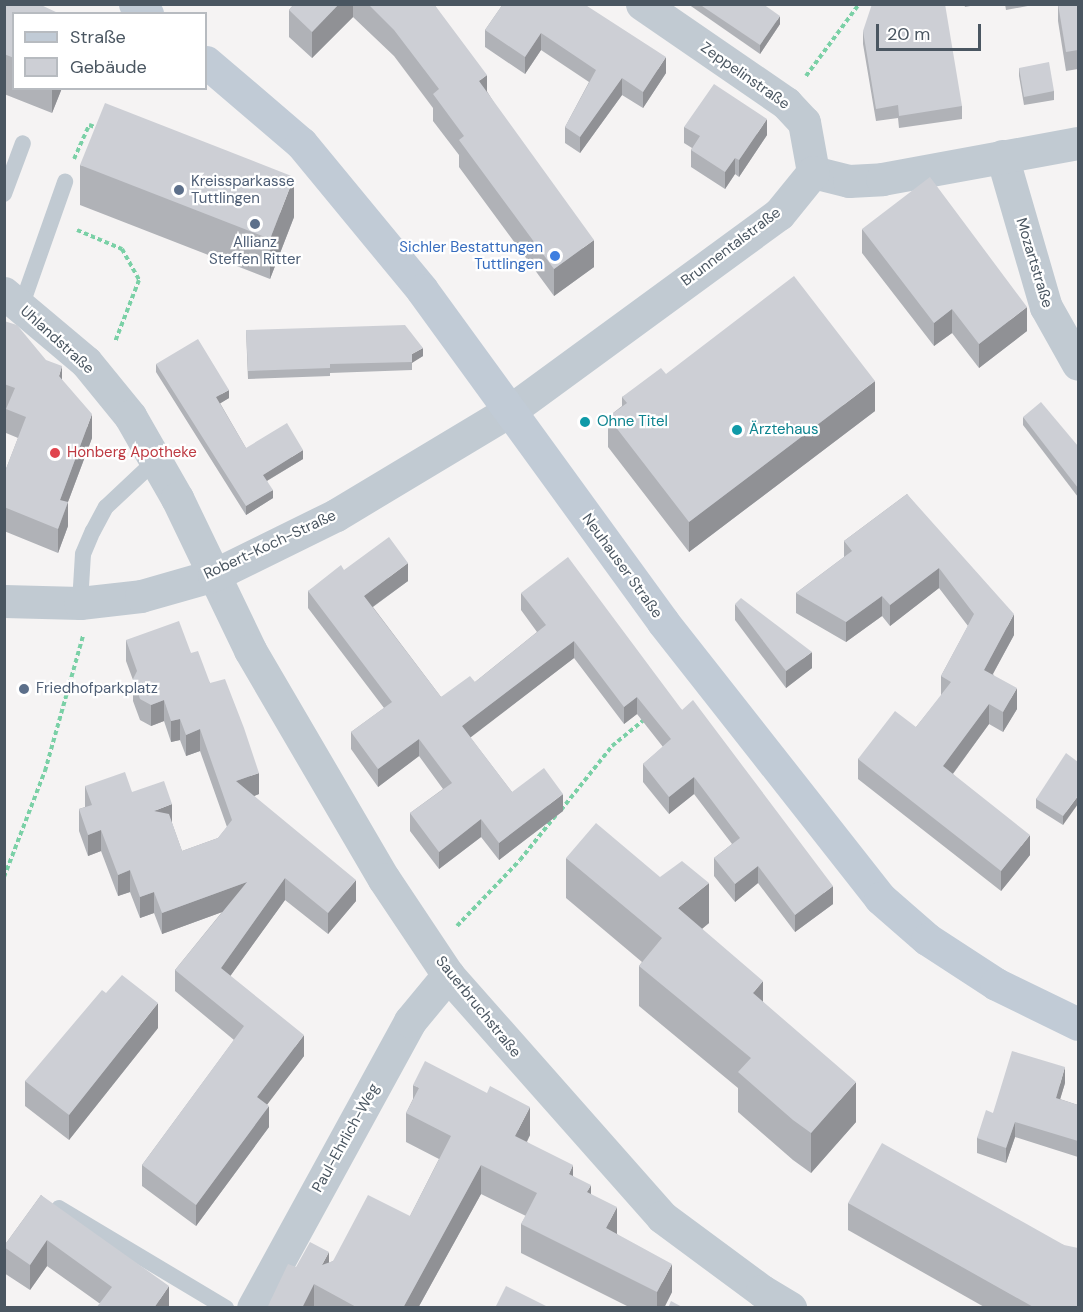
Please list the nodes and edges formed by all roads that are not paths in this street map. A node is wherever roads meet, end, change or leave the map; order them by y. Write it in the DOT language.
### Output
graph roads {
  1 [pos="642,4"];
  2 [pos="207,63"];
  3 [pos="23,143"];
  4 [pos="1078,143"];
  5 [pos="1002,156"];
  6 [pos="813,171"];
  7 [pos="65,182"];
  8 [pos="4,194"];
  9 [pos="13,300"];
  10 [pos="1078,364"];
  11 [pos="511,410"];
  12 [pos="154,462"];
  13 [pos="214,575"];
  14 [pos="80,603"];
  15 [pos="6,608"];
  16 [pos="440,963"];
  17 [pos="1078,1024"];
  18 [pos="59,1208"];
  19 [pos="226,1308"];
  20 [pos="253,1308"];
  21 [pos="790,1308"];
  1 -- 6 [label="street, Zeppelinstraße"];
  2 -- 11 [label="street, Neuhauser Straße"];
  3 -- 8 [label="lane"];
  4 -- 5 [label="street"];
  5 -- 6 [label="street"];
  5 -- 10 [label="street, Mozartstraße"];
  6 -- 11 [label="street, Brunnentalstraße"];
  7 -- 9 [label="lane"];
  9 -- 12 [label="street, Uhlandstraße"];
  11 -- 13 [label="street, Robert-Koch-Straße"];
  11 -- 17 [label="street, Neuhauser Straße"];
  12 -- 13 [label="street, Uhlandstraße"];
  12 -- 14 [label="lane"];
  13 -- 14 [label="street, Robert-Koch-Straße"];
  13 -- 16 [label="street, Sauerbruchstraße"];
  14 -- 15 [label="street, Robert-Koch-Straße"];
  16 -- 20 [label="street, Paul-Ehrlich-Weg"];
  16 -- 21 [label="street, Sauerbruchstraße"];
  18 -- 19 [label="lane"];
}
